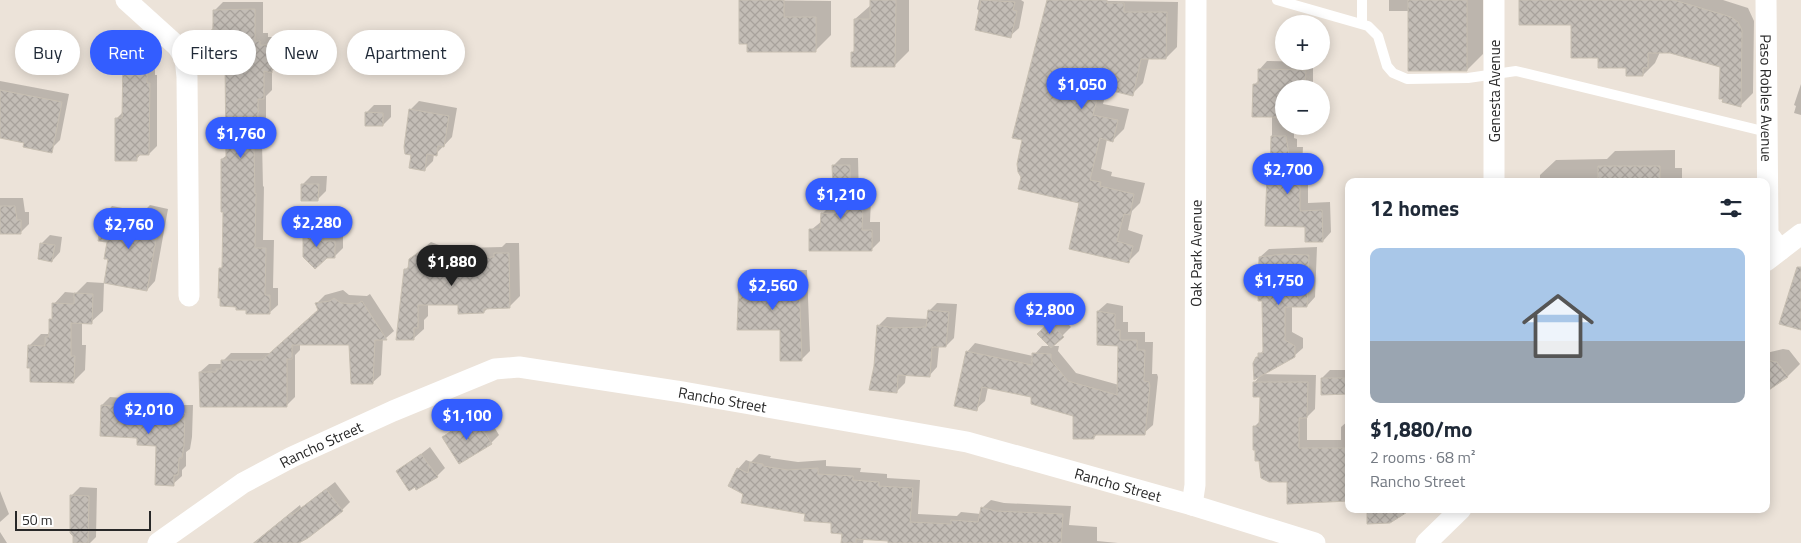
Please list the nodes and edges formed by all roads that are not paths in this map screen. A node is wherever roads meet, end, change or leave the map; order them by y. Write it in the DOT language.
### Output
graph roads {
  1 [pos="1196,0"];
  2 [pos="1278,0"];
  3 [pos="1317,0"];
  4 [pos="1362,0"];
  5 [pos="1494,0"];
  6 [pos="1766,0"];
  7 [pos="127,1"];
  8 [pos="1317,11"];
  9 [pos="1362,24"];
  10 [pos="1494,74"];
  11 [pos="1767,132"];
  12 [pos="1494,178"];
  13 [pos="1767,178"];
  14 [pos="1801,234"];
  15 [pos="1770,242"];
  16 [pos="1773,255"];
  17 [pos="189,296"];
  18 [pos="1192,505"];
  19 [pos="1457,513"];
  20 [pos="158,543"];
  21 [pos="1315,543"];
  22 [pos="1426,543"];
  1 -- 18 [label="street, Oak Park Avenue"];
  2 -- 8 [label="lane"];
  3 -- 8 [label="lane"];
  4 -- 9 [label="lane"];
  5 -- 10 [label="street, Genesta Avenue"];
  6 -- 11 [label="street, Paso Robles Avenue"];
  7 -- 17 [label="street"];
  8 -- 9 [label="lane"];
  9 -- 10 [label="lane"];
  10 -- 11 [label="lane"];
  10 -- 12 [label="street, Genesta Avenue"];
  11 -- 13 [label="street, Paso Robles Avenue"];
  14 -- 16 [label="street"];
  15 -- 16 [label="street, Paso Robles Avenue"];
  18 -- 20 [label="street, Rancho Street"];
  18 -- 21 [label="street, Rancho Street"];
  19 -- 22 [label="street"];
}
